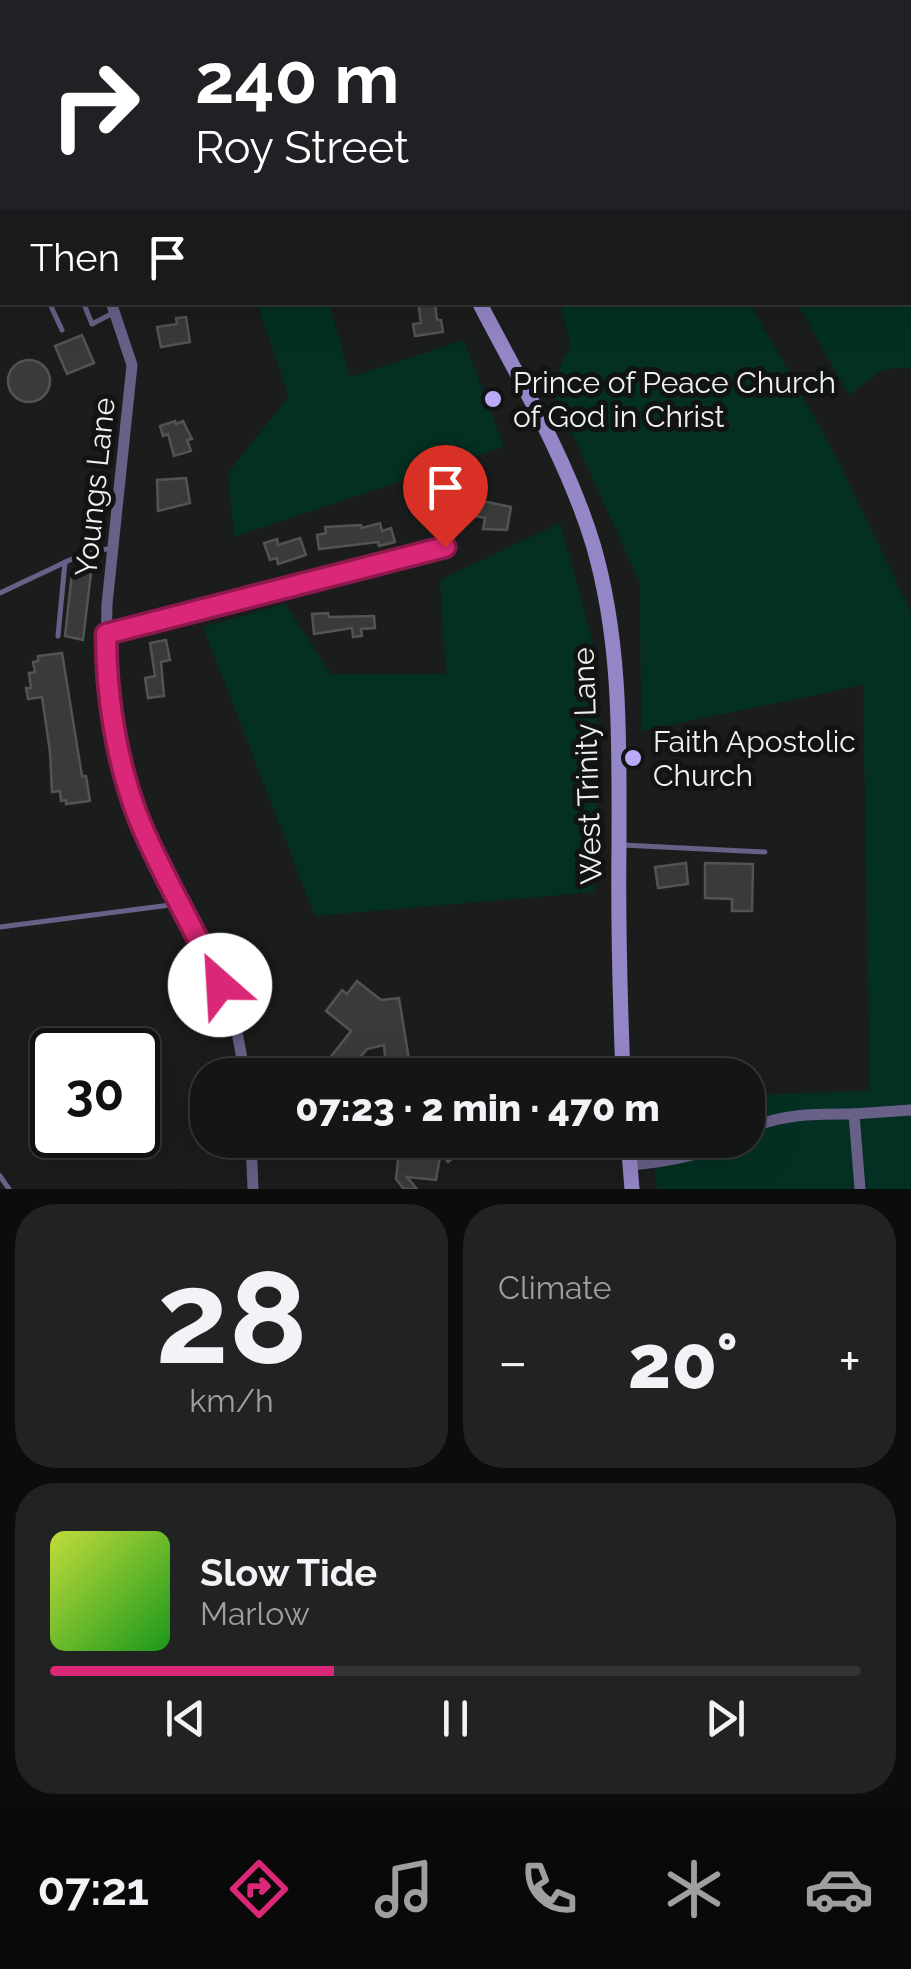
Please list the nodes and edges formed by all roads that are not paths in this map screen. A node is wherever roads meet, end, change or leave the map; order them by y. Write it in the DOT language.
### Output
graph roads {
  1 [pos="50,305"];
  2 [pos="83,305"];
  3 [pos="481,305"];
  4 [pos="113,307"];
  5 [pos="62,330"];
  6 [pos="445,547"];
  7 [pos="112,549"];
  8 [pos="65,562"];
  9 [pos="0,593"];
  10 [pos="106,634"];
  11 [pos="58,636"];
  12 [pos="618,844"];
  13 [pos="765,852"];
  14 [pos="180,904"];
  15 [pos="0,927"];
  16 [pos="241,1058"];
  17 [pos="623,1058"];
  18 [pos="911,1110"];
  19 [pos="854,1114"];
  20 [pos="765,1122"];
  21 [pos="252,1158"];
  22 [pos="629,1158"];
  23 [pos="672,1158"];
  24 [pos="630,1165"];
  25 [pos="0,1176"];
  26 [pos="10,1189"];
  27 [pos="253,1189"];
  28 [pos="632,1189"];
  29 [pos="860,1189"];
  1 -- 5 [label="lane"];
  2 -- 4 [label="lane"];
  3 -- 12 [label="main road, West Trinity Lane"];
  4 -- 7 [label="street, Youngs Lane"];
  6 -- 10 [label="street"];
  7 -- 8 [label="lane"];
  7 -- 10 [label="street, Youngs Lane"];
  8 -- 9 [label="lane"];
  8 -- 11 [label="lane"];
  10 -- 14 [label="street, Youngs Lane"];
  12 -- 13 [label="lane"];
  12 -- 17 [label="main road, West Trinity Lane"];
  14 -- 15 [label="lane"];
  14 -- 16 [label="street, Youngs Lane"];
  18 -- 19 [label="street"];
  19 -- 20 [label="street"];
  19 -- 29 [label="street"];
  21 -- 27 [label="street"];
  22 -- 24 [label="main road"];
  23 -- 24 [label="street"];
  24 -- 28 [label="main road"];
  25 -- 26 [label="lane"];
}
